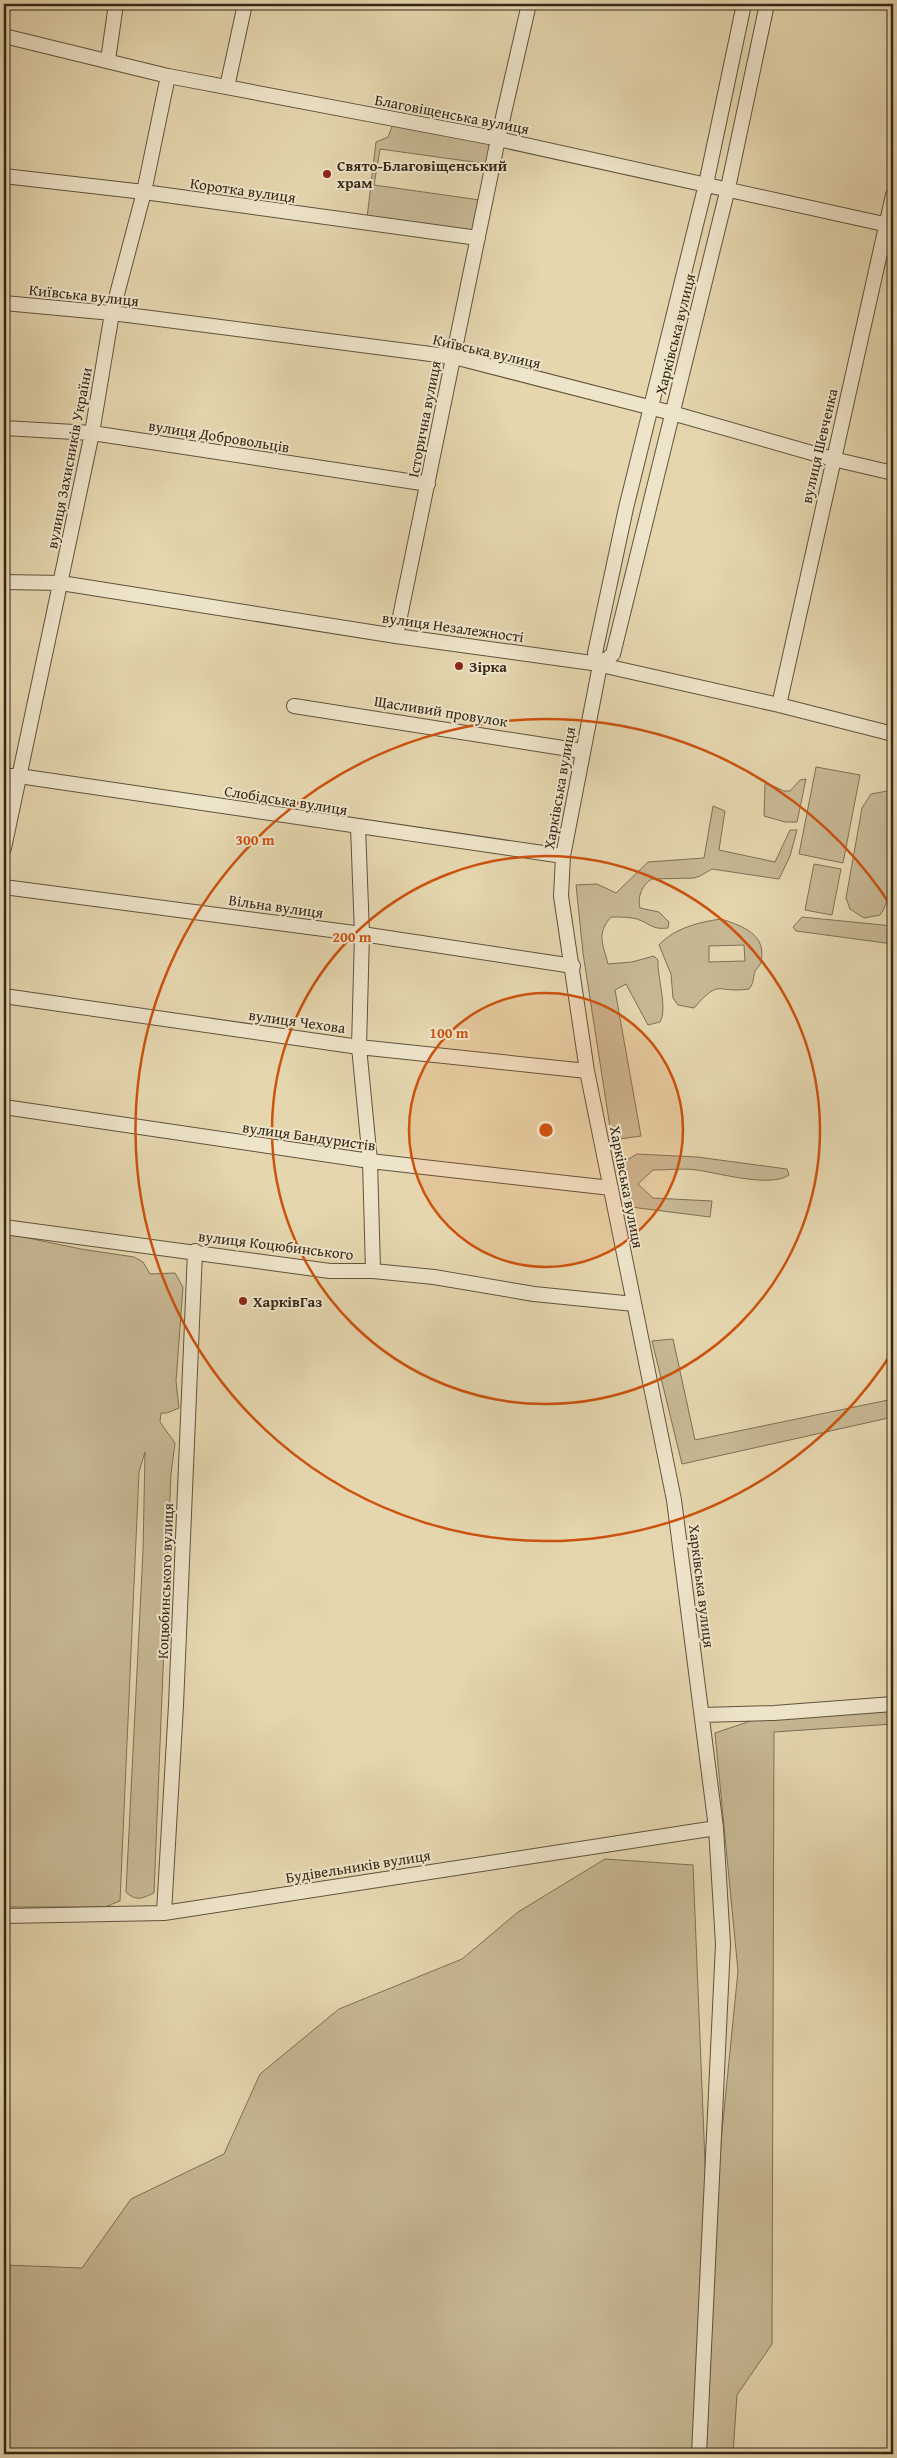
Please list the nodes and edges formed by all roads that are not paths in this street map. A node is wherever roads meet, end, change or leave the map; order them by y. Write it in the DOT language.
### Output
graph roads {
  1 [pos="116,4"];
  2 [pos="245,4"];
  3 [pos="529,4"];
  4 [pos="744,4"];
  5 [pos="767,4"];
  6 [pos="4,36"];
  7 [pos="108,60"];
  8 [pos="168,76"];
  9 [pos="227,87"];
  10 [pos="498,139"];
  11 [pos="4,176"];
  12 [pos="706,184"];
  13 [pos="728,188"];
  14 [pos="144,192"];
  15 [pos="893,195"];
  16 [pos="890,225"];
  17 [pos="478,238"];
  18 [pos="4,303"];
  19 [pos="112,313"];
  20 [pos="454,357"];
  21 [pos="652,408"];
  22 [pos="672,413"];
  23 [pos="4,428"];
  24 [pos="92,433"];
  25 [pos="833,459"];
  26 [pos="893,473"];
  27 [pos="428,484"];
  28 [pos="4,582"];
  29 [pos="61,583"];
  30 [pos="396,636"];
  31 [pos="600,665"];
  32 [pos="779,705"];
  33 [pos="294,706"];
  34 [pos="893,734"];
  35 [pos="582,751"];
  36 [pos="4,776"];
  37 [pos="19,776"];
  38 [pos="358,828"];
  39 [pos="4,848"];
  40 [pos="563,856"];
  41 [pos="4,887"];
  42 [pos="362,934"];
  43 [pos="573,966"];
  44 [pos="4,996"];
  45 [pos="359,1047"];
  46 [pos="587,1071"];
  47 [pos="4,1107"];
  48 [pos="370,1162"];
  49 [pos="611,1188"];
  50 [pos="4,1227"];
  51 [pos="195,1251"];
  52 [pos="373,1271"];
  53 [pos="634,1304"];
  54 [pos="893,1704"];
  55 [pos="702,1715"];
  56 [pos="716,1828"];
  57 [pos="164,1913"];
  58 [pos="4,1916"];
  59 [pos="699,2454"];
  1 -- 7 [label="street"];
  2 -- 9 [label="street"];
  3 -- 10 [label="street, Історична вулиця"];
  4 -- 12 [label="street, Харківська вулиця"];
  5 -- 13 [label="street, Харківська вулиця"];
  6 -- 7 [label="street, Благовіщенська вулиця"];
  7 -- 8 [label="street, Благовіщенська вулиця"];
  8 -- 9 [label="street, Благовіщенська вулиця"];
  8 -- 14 [label="street, вулиця Захисників України"];
  9 -- 10 [label="street, Благовіщенська вулиця"];
  10 -- 12 [label="street, Благовіщенська вулиця"];
  10 -- 17 [label="street, Історична вулиця"];
  11 -- 14 [label="street, Коротка вулиця"];
  12 -- 13 [label="street, Благовіщенська вулиця"];
  12 -- 21 [label="street, Харківська вулиця"];
  13 -- 16 [label="street, Благовіщенська вулиця"];
  13 -- 22 [label="street, Харківська вулиця"];
  14 -- 17 [label="street, Коротка вулиця"];
  14 -- 19 [label="street, вулиця Захисників України"];
  15 -- 16 [label="street, вулиця Шевченка"];
  16 -- 25 [label="street, вулиця Шевченка"];
  17 -- 20 [label="street, Історична вулиця"];
  18 -- 19 [label="street, Київська вулиця"];
  19 -- 20 [label="street, Київська вулиця"];
  19 -- 24 [label="street, вулиця Захисників України"];
  20 -- 21 [label="street, Київська вулиця"];
  20 -- 27 [label="street, Історична вулиця"];
  21 -- 22 [label="street, Київська вулиця"];
  21 -- 31 [label="street, Харківська вулиця"];
  22 -- 25 [label="street, Київська вулиця"];
  22 -- 31 [label="street, Харківська вулиця"];
  23 -- 24 [label="street, вулиця Добровольців"];
  24 -- 27 [label="street, вулиця Добровольців"];
  24 -- 29 [label="street, вулиця Захисників України"];
  25 -- 26 [label="street, Київська вулиця"];
  25 -- 32 [label="street, вулиця Шевченка"];
  27 -- 30 [label="street, Історична вулиця"];
  28 -- 29 [label="street, вулиця Незалежності"];
  29 -- 30 [label="street, вулиця Незалежності"];
  29 -- 37 [label="street, вулиця Захисників України"];
  30 -- 31 [label="street, вулиця Незалежності"];
  31 -- 32 [label="street, вулиця Незалежності"];
  31 -- 35 [label="street, Харківська вулиця"];
  32 -- 34 [label="street, вулиця Незалежності"];
  33 -- 35 [label="street, Щасливий провулок"];
  35 -- 40 [label="street, Харківська вулиця"];
  36 -- 37 [label="street, Слобідська вулиця"];
  37 -- 38 [label="street, Слобідська вулиця"];
  37 -- 39 [label="street, вулиця Захисників України"];
  38 -- 40 [label="street, Слобідська вулиця"];
  38 -- 42 [label="street"];
  40 -- 43 [label="street, Харківська вулиця"];
  41 -- 42 [label="street, Вільна вулиця"];
  42 -- 43 [label="street, Вільна вулиця"];
  42 -- 45 [label="street"];
  43 -- 46 [label="street, Харківська вулиця"];
  44 -- 45 [label="street, вулиця Чехова"];
  45 -- 46 [label="street, вулиця Чехова"];
  45 -- 48 [label="street"];
  46 -- 49 [label="street, Харківська вулиця"];
  47 -- 48 [label="street, вулиця Бандуристів"];
  48 -- 49 [label="street, вулиця Бандуристів"];
  48 -- 52 [label="street"];
  49 -- 53 [label="street, Харківська вулиця"];
  50 -- 51 [label="street, вулиця Коцюбинського"];
  51 -- 52 [label="street, вулиця Коцюбинського"];
  51 -- 57 [label="street, Коцюбинського вулиця"];
  52 -- 53 [label="street, вулиця Коцюбинського"];
  53 -- 55 [label="street, Харківська вулиця"];
  54 -- 55 [label="street"];
  55 -- 56 [label="street, Харківська вулиця"];
  56 -- 57 [label="street, Будівельників вулиця"];
  56 -- 59 [label="street, Харківська вулиця"];
  57 -- 58 [label="street, Будівельників вулиця"];
}
